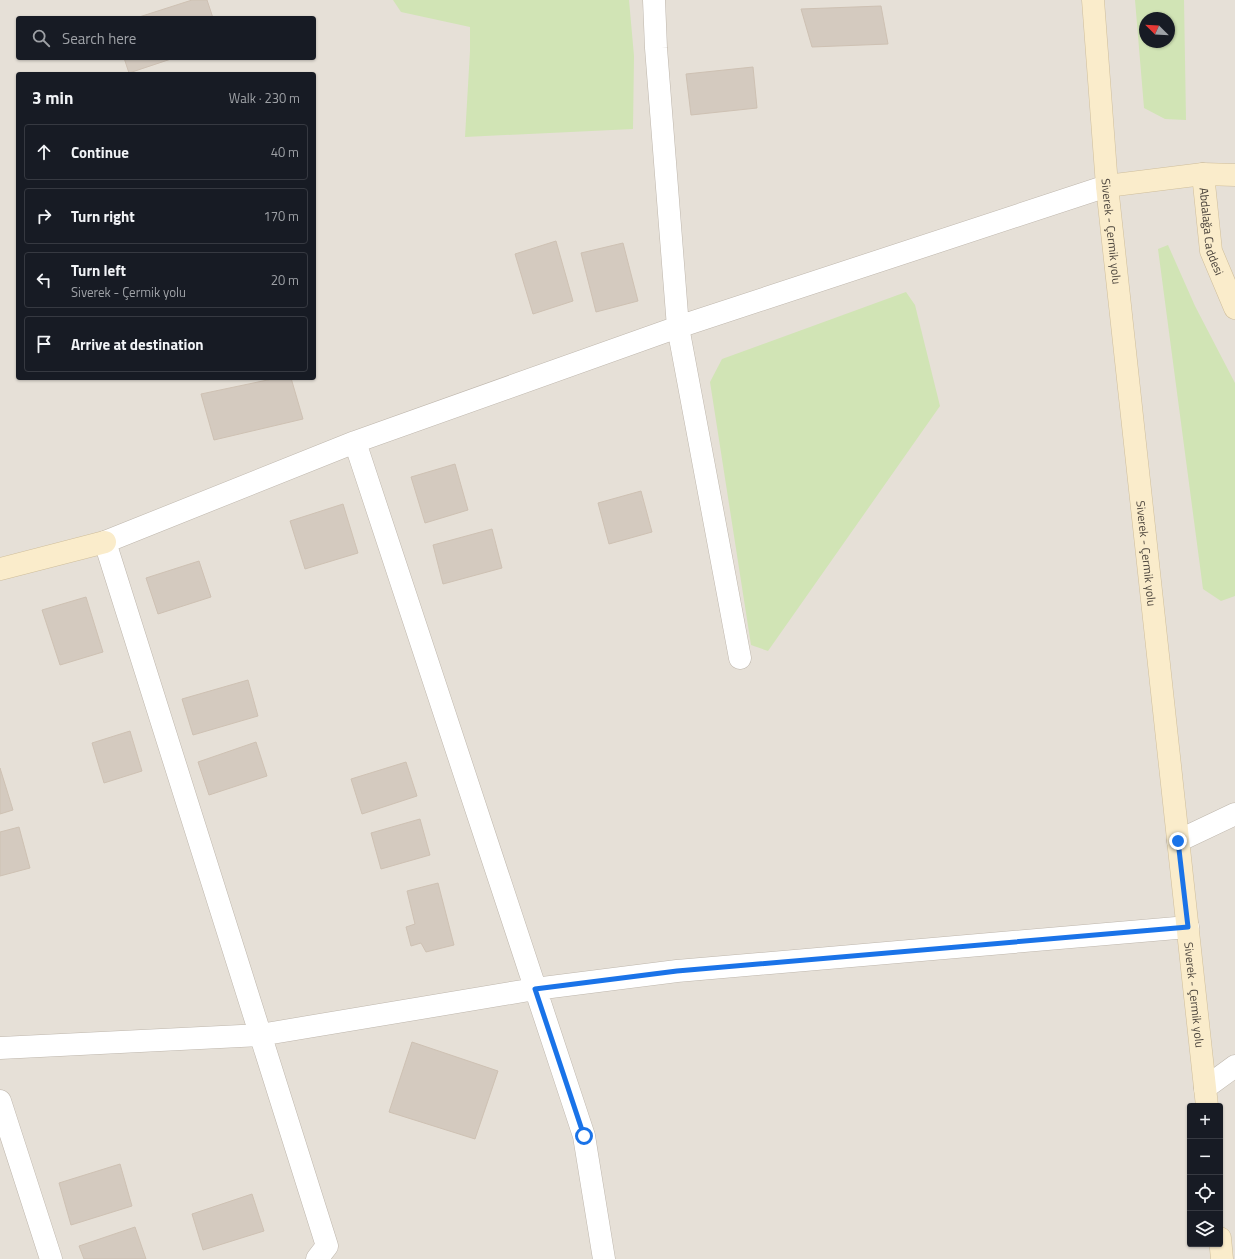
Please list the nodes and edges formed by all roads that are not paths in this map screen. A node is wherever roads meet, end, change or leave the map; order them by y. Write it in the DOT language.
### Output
graph roads {
  1 [pos="654,0"];
  2 [pos="1093,0"];
  3 [pos="1203,174"];
  4 [pos="1235,175"];
  5 [pos="1107,186"];
  6 [pos="1235,308"];
  7 [pos="678,327"];
  8 [pos="355,442"];
  9 [pos="105,542"];
  10 [pos="0,569"];
  11 [pos="740,658"];
  12 [pos="1235,814"];
  13 [pos="1178,841"];
  14 [pos="1188,927"];
  15 [pos="535,989"];
  16 [pos="260,1036"];
  17 [pos="0,1048"];
  18 [pos="1235,1066"];
  19 [pos="1206,1097"];
  20 [pos="0,1101"];
  21 [pos="1221,1247"];
  22 [pos="51,1259"];
  23 [pos="317,1259"];
  24 [pos="604,1259"];
  25 [pos="1222,1259"];
  1 -- 7 [label="street"];
  2 -- 5 [label="main road, Siverek - Çermik yolu"];
  3 -- 4 [label="main road"];
  3 -- 5 [label="main road"];
  3 -- 6 [label="main road, Abdalağa Caddesi"];
  5 -- 7 [label="street"];
  5 -- 13 [label="main road, Siverek - Çermik yolu"];
  7 -- 8 [label="street"];
  7 -- 11 [label="street"];
  8 -- 9 [label="street"];
  8 -- 15 [label="street"];
  9 -- 10 [label="main road"];
  9 -- 16 [label="street"];
  12 -- 13 [label="street"];
  13 -- 14 [label="main road, Siverek - Çermik yolu"];
  14 -- 15 [label="street"];
  14 -- 19 [label="main road, Siverek - Çermik yolu"];
  15 -- 16 [label="street"];
  15 -- 24 [label="street"];
  16 -- 17 [label="street"];
  16 -- 23 [label="street"];
  18 -- 19 [label="street"];
  20 -- 22 [label="street"];
  21 -- 25 [label="main road"];
}
